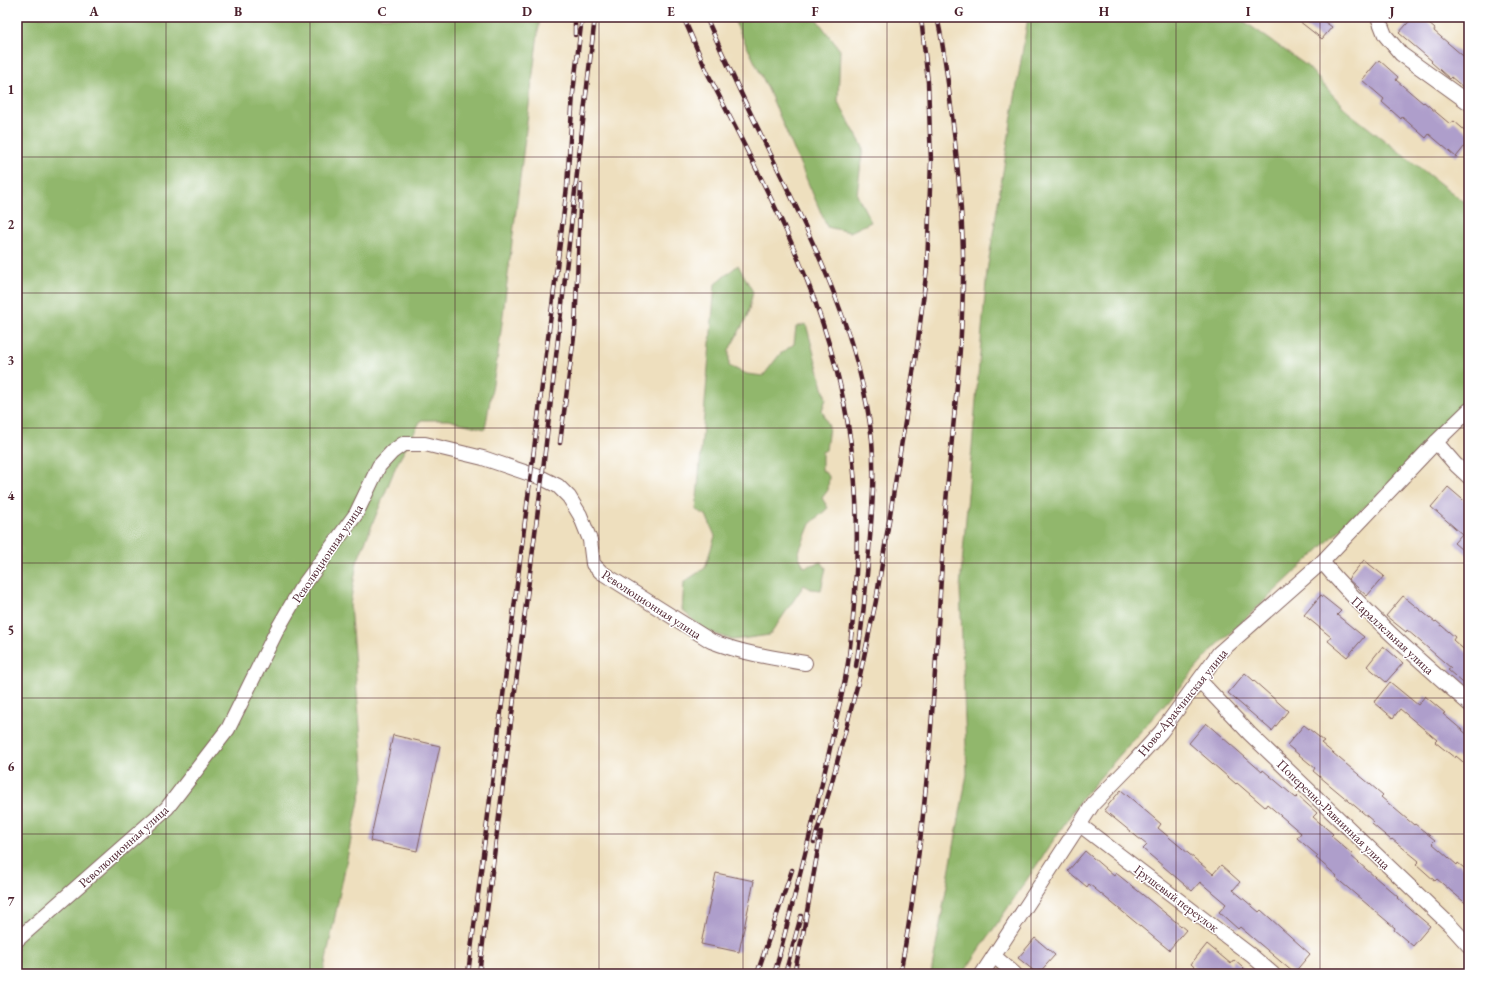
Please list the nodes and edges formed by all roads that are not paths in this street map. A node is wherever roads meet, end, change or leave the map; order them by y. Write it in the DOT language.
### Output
graph roads {
  1 [pos="1378,17"];
  2 [pos="1469,102"];
  3 [pos="1469,410"];
  4 [pos="1436,442"];
  5 [pos="1469,477"];
  6 [pos="1322,562"];
  7 [pos="805,663"];
  8 [pos="1200,680"];
  9 [pos="1469,704"];
  10 [pos="1080,825"];
  11 [pos="17,940"];
  12 [pos="1469,946"];
  13 [pos="994,956"];
  14 [pos="982,974"];
  15 [pos="1015,974"];
  16 [pos="1273,974"];
  1 -- 2 [label="street"];
  3 -- 4 [label="street, Ново-Аракчинская улица"];
  4 -- 5 [label="street"];
  4 -- 6 [label="street, Ново-Аракчинская улица"];
  6 -- 8 [label="street, Ново-Аракчинская улица"];
  6 -- 9 [label="street, Параллельная улица"];
  7 -- 11 [label="street, Революционная улица"];
  8 -- 10 [label="street, Ново-Аракчинская улица"];
  8 -- 12 [label="street, Поперечно-Равнинная улица"];
  10 -- 13 [label="street, Ново-Аракчинская улица"];
  10 -- 16 [label="street, Грушевый переулок"];
  13 -- 14 [label="street, Ново-Аракчинская улица"];
  13 -- 15 [label="street"];
}
